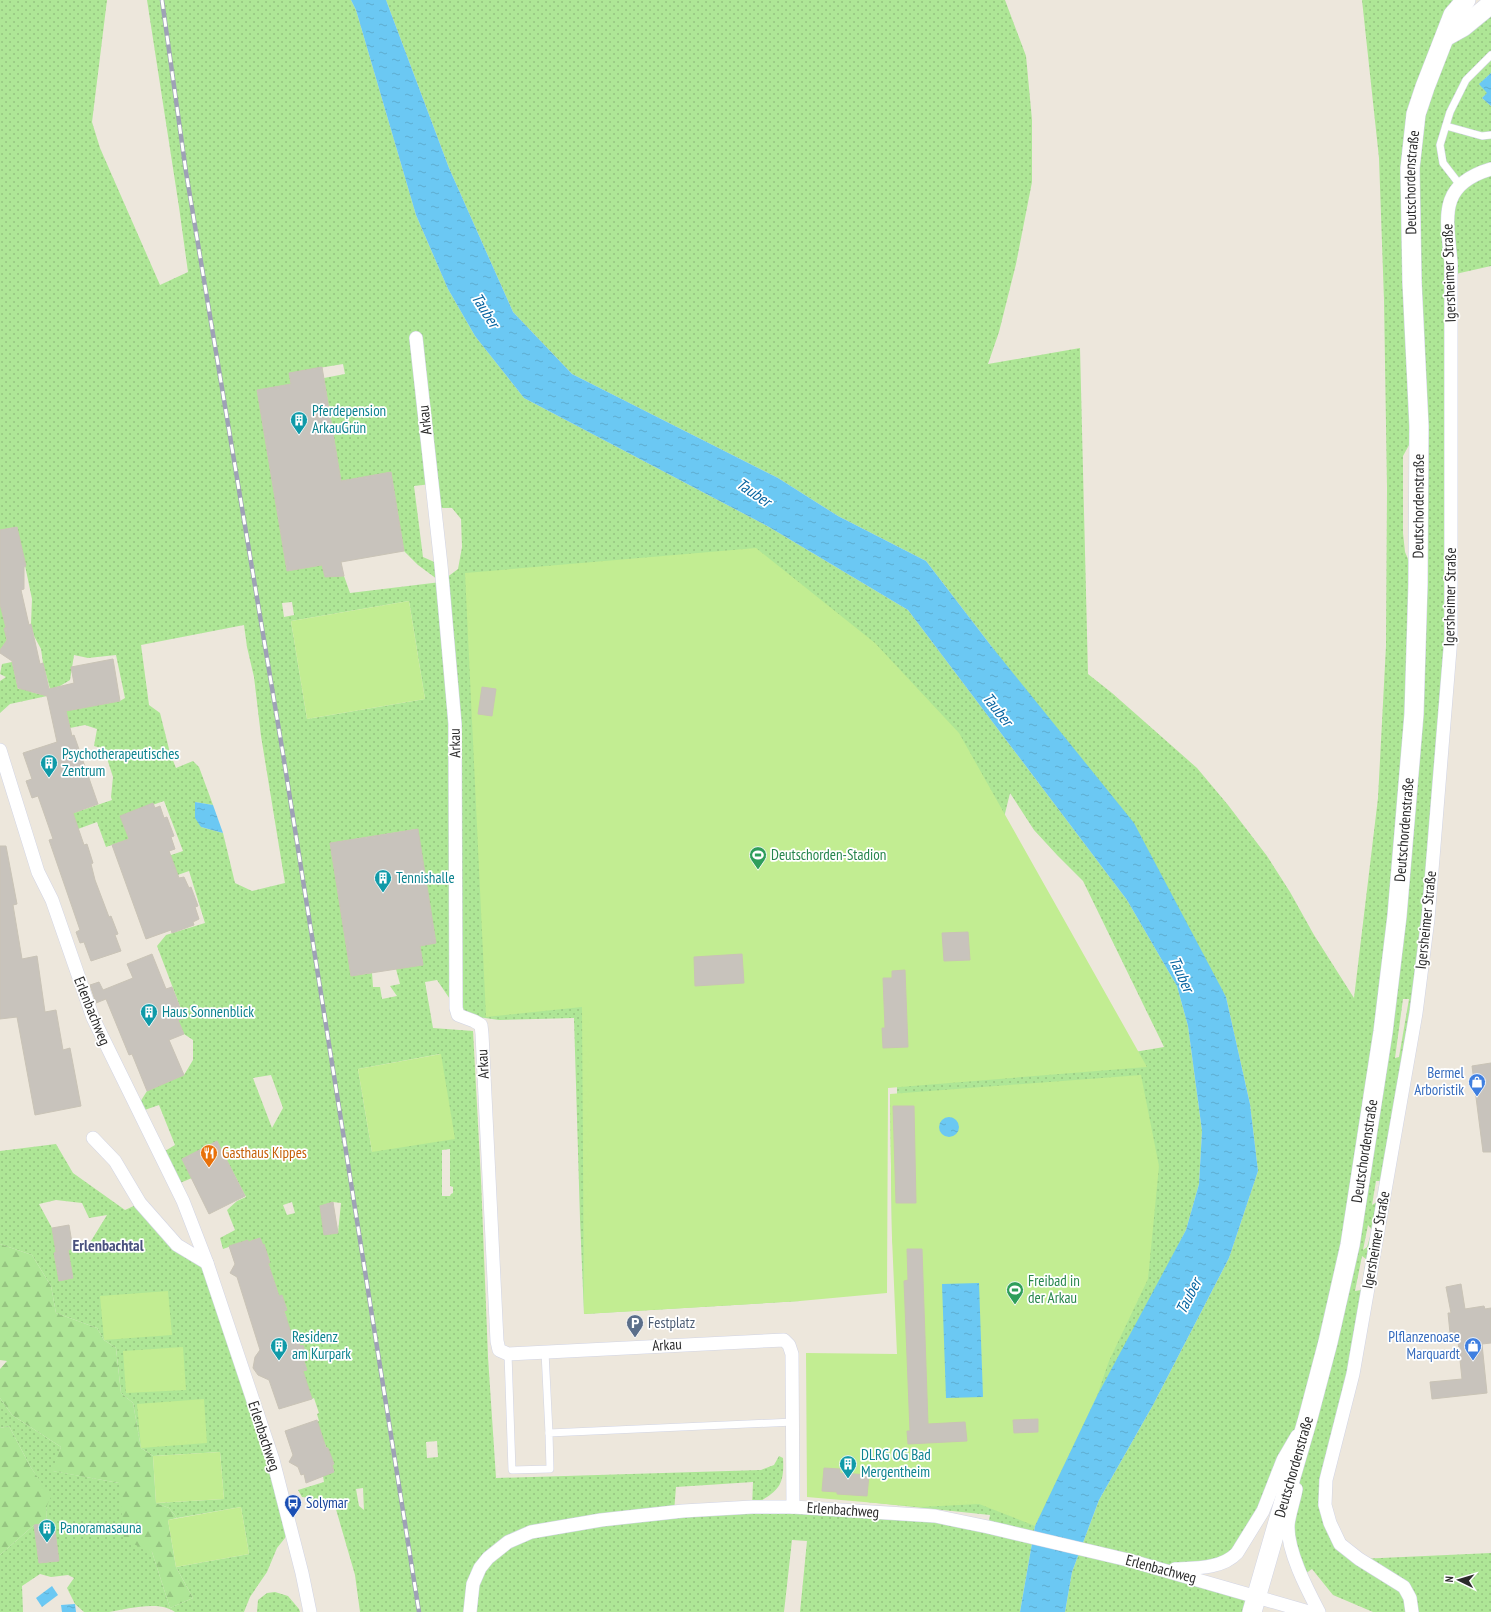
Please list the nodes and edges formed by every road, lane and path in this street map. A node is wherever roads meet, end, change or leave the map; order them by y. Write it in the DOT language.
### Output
graph roads {
  1 [pos="1466,0"];
  2 [pos="1491,4"];
  3 [pos="1445,37"];
  4 [pos="1491,55"];
  5 [pos="1446,126"];
  6 [pos="1491,135"];
  7 [pos="1491,169"];
  8 [pos="1460,185"];
  9 [pos="416,338"];
  10 [pos="0,750"];
  11 [pos="93,1138"];
  12 [pos="207,1263"];
  13 [pos="545,1352"];
  14 [pos="508,1354"];
  15 [pos="1308,1418"];
  16 [pos="794,1422"];
  17 [pos="548,1433"];
  18 [pos="794,1507"];
  19 [pos="1163,1569"];
  20 [pos="1254,1604"];
  21 [pos="310,1612"];
  22 [pos="470,1612"];
  23 [pos="1309,1612"];
  24 [pos="1319,1612"];
  25 [pos="1412,1612"];
  1 -- 3 [label="street, Deutschordenstraße"];
  2 -- 3 [label="street"];
  3 -- 15 [label="street, Deutschordenstraße"];
  4 -- 5 [label="lane"];
  5 -- 6 [label="lane"];
  5 -- 8 [label="lane"];
  7 -- 8 [label="street"];
  8 -- 25 [label="street, Igersheimer Straße"];
  9 -- 14 [label="street, Arkau"];
  10 -- 12 [label="street, Erlenbachweg"];
  11 -- 12 [label="street"];
  12 -- 21 [label="street, Erlenbachweg"];
  13 -- 14 [label="street, Arkau"];
  13 -- 16 [label="street, Arkau"];
  13 -- 17 [label="lane"];
  14 -- 17 [label="lane"];
  15 -- 19 [label="street"];
  15 -- 20 [label="street, Deutschordenstraße"];
  15 -- 24 [label="street"];
  16 -- 17 [label="lane"];
  16 -- 18 [label="street, Arkau"];
  18 -- 19 [label="street, Erlenbachweg"];
  18 -- 22 [label="street, Erlenbachweg"];
  19 -- 20 [label="street, Erlenbachweg"];
  20 -- 23 [label="street, Erlenbachweg"];
}
